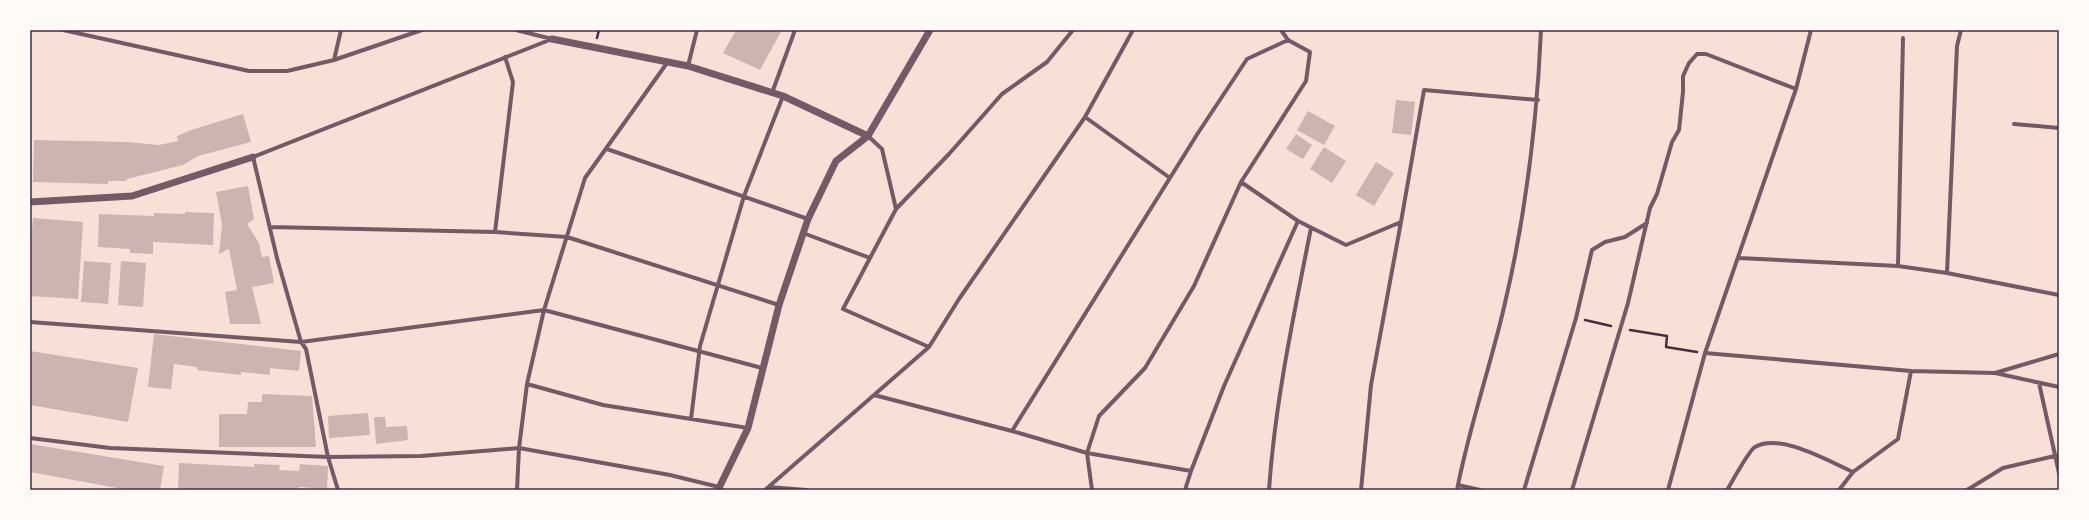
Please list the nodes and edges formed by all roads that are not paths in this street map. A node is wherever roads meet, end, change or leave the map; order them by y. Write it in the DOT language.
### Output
graph roads {
  1 [pos="63,30"];
  2 [pos="340,30"];
  3 [pos="422,30"];
  4 [pos="516,30"];
  5 [pos="697,30"];
  6 [pos="796,30"];
  7 [pos="930,30"];
  8 [pos="1073,30"];
  9 [pos="1133,30"];
  10 [pos="1280,30"];
  11 [pos="1541,30"];
  12 [pos="1811,30"];
  13 [pos="1961,30"];
  14 [pos="1903,38"];
  15 [pos="552,39"];
  16 [pos="1288,40"];
  17 [pos="505,57"];
  18 [pos="334,60"];
  19 [pos="667,63"];
  20 [pos="688,66"];
  21 [pos="1796,89"];
  22 [pos="772,93"];
  23 [pos="783,96"];
  24 [pos="1538,100"];
  25 [pos="1085,116"];
  26 [pos="2014,124"];
  27 [pos="2059,128"];
  28 [pos="868,136"];
  29 [pos="607,149"];
  30 [pos="253,157"];
  31 [pos="1170,178"];
  32 [pos="1241,182"];
  33 [pos="744,196"];
  34 [pos="30,202"];
  35 [pos="896,209"];
  36 [pos="808,219"];
  37 [pos="1298,221"];
  38 [pos="1401,222"];
  39 [pos="1646,223"];
  40 [pos="270,227"];
  41 [pos="1311,228"];
  42 [pos="495,232"];
  43 [pos="802,233"];
  44 [pos="567,237"];
  45 [pos="870,258"];
  46 [pos="1739,258"];
  47 [pos="1898,266"];
  48 [pos="1947,273"];
  49 [pos="718,285"];
  50 [pos="2059,294"];
  51 [pos="779,305"];
  52 [pos="544,310"];
  53 [pos="30,322"];
  54 [pos="301,342"];
  55 [pos="929,347"];
  56 [pos="700,353"];
  57 [pos="1705,353"];
  58 [pos="2059,354"];
  59 [pos="762,368"];
  60 [pos="1911,371"];
  61 [pos="1995,373"];
  62 [pos="2039,383"];
  63 [pos="527,384"];
  64 [pos="2059,387"];
  65 [pos="874,395"];
  66 [pos="691,419"];
  67 [pos="748,428"];
  68 [pos="1012,430"];
  69 [pos="30,438"];
  70 [pos="519,448"];
  71 [pos="1087,453"];
  72 [pos="2057,455"];
  73 [pos="328,456"];
  74 [pos="1191,472"];
  75 [pos="1853,472"];
  76 [pos="2059,473"];
  77 [pos="719,488"];
  78 [pos="1457,488"];
  79 [pos="767,489"];
  80 [pos="338,490"];
  81 [pos="517,490"];
  82 [pos="806,490"];
  83 [pos="1092,490"];
  84 [pos="1185,490"];
  85 [pos="1269,490"];
  86 [pos="1361,490"];
  87 [pos="1480,490"];
  88 [pos="1524,490"];
  89 [pos="1572,490"];
  90 [pos="1668,490"];
  91 [pos="1727,490"];
  92 [pos="1838,490"];
  93 [pos="1967,490"];
  1 -- 18 [label="street"];
  2 -- 18 [label="street"];
  3 -- 18 [label="street"];
  4 -- 15 [label="street"];
  5 -- 20 [label="street"];
  6 -- 22 [label="street"];
  7 -- 28 [label="street"];
  8 -- 35 [label="street"];
  9 -- 25 [label="street"];
  10 -- 16 [label="street"];
  11 -- 24 [label="street"];
  12 -- 21 [label="street"];
  13 -- 48 [label="street"];
  14 -- 47 [label="street"];
  15 -- 17 [label="street"];
  15 -- 19 [label="street"];
  16 -- 31 [label="street"];
  16 -- 32 [label="street"];
  17 -- 30 [label="street"];
  17 -- 42 [label="street"];
  19 -- 20 [label="street"];
  19 -- 29 [label="street"];
  20 -- 22 [label="street"];
  21 -- 39 [label="street"];
  21 -- 46 [label="street"];
  22 -- 23 [label="street"];
  23 -- 28 [label="street"];
  23 -- 33 [label="street"];
  24 -- 38 [label="street"];
  24 -- 78 [label="street"];
  25 -- 31 [label="street"];
  25 -- 55 [label="street"];
  26 -- 27 [label="street"];
  28 -- 35 [label="street"];
  28 -- 36 [label="street"];
  29 -- 33 [label="street"];
  29 -- 44 [label="street"];
  30 -- 34 [label="street"];
  30 -- 40 [label="street"];
  31 -- 68 [label="street"];
  32 -- 37 [label="street"];
  32 -- 71 [label="street"];
  33 -- 36 [label="street"];
  33 -- 49 [label="street"];
  35 -- 45 [label="street"];
  36 -- 43 [label="street"];
  37 -- 41 [label="street"];
  37 -- 74 [label="street"];
  38 -- 41 [label="street"];
  38 -- 86 [label="street"];
  39 -- 88 [label="street"];
  39 -- 89 [label="street"];
  40 -- 42 [label="street"];
  40 -- 54 [label="street"];
  41 -- 85 [label="street"];
  42 -- 44 [label="street"];
  43 -- 45 [label="street"];
  43 -- 51 [label="street"];
  44 -- 49 [label="street"];
  44 -- 52 [label="street"];
  45 -- 55 [label="street"];
  46 -- 47 [label="street"];
  46 -- 57 [label="street"];
  47 -- 48 [label="street"];
  48 -- 50 [label="street"];
  49 -- 51 [label="street"];
  49 -- 56 [label="street"];
  51 -- 59 [label="street"];
  52 -- 54 [label="street"];
  52 -- 56 [label="street"];
  52 -- 63 [label="street"];
  53 -- 54 [label="street"];
  54 -- 73 [label="street"];
  55 -- 65 [label="street"];
  56 -- 59 [label="street"];
  56 -- 66 [label="street"];
  57 -- 60 [label="street"];
  57 -- 90 [label="street"];
  58 -- 61 [label="street"];
  59 -- 67 [label="street"];
  60 -- 61 [label="street"];
  60 -- 75 [label="street"];
  61 -- 62 [label="street"];
  62 -- 64 [label="street"];
  62 -- 72 [label="street"];
  63 -- 66 [label="street"];
  63 -- 70 [label="street"];
  65 -- 68 [label="street"];
  65 -- 79 [label="street"];
  66 -- 67 [label="street"];
  67 -- 77 [label="street"];
  68 -- 71 [label="street"];
  69 -- 73 [label="street"];
  70 -- 73 [label="street"];
  70 -- 77 [label="street"];
  70 -- 81 [label="street"];
  71 -- 74 [label="street"];
  71 -- 83 [label="street"];
  72 -- 76 [label="street"];
  72 -- 93 [label="street"];
  73 -- 80 [label="street"];
  74 -- 84 [label="street"];
  75 -- 91 [label="street"];
  75 -- 92 [label="street"];
  78 -- 87 [label="street"];
  79 -- 82 [label="street"];
}
